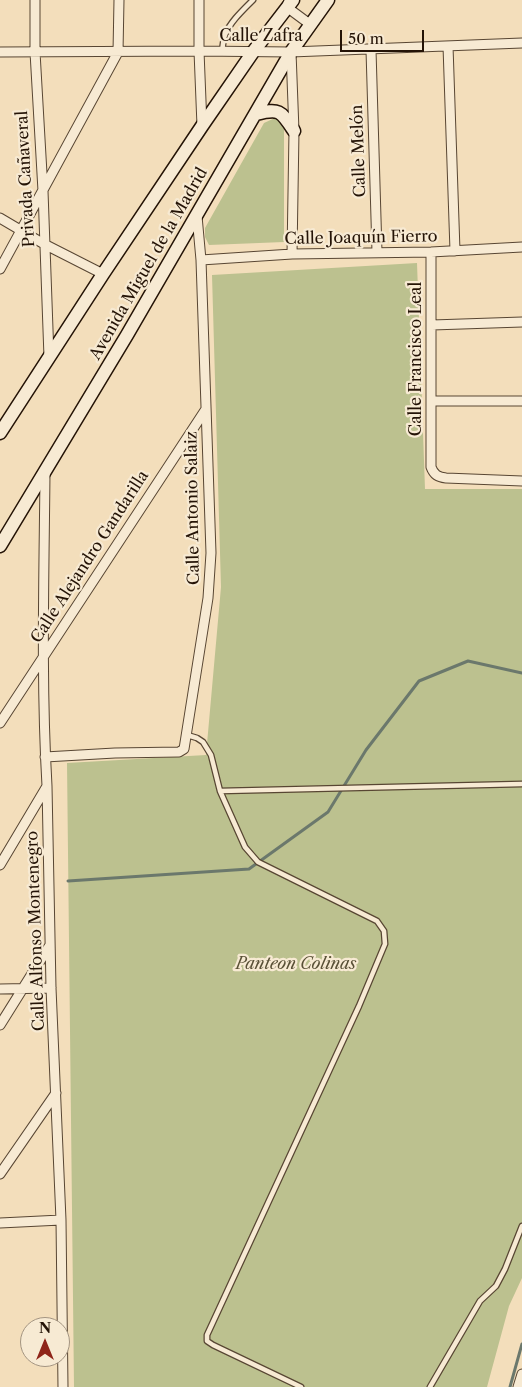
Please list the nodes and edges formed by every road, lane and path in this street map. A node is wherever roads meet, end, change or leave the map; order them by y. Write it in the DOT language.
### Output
graph roads {
  1 [pos="35,0"];
  2 [pos="119,0"];
  3 [pos="200,0"];
  4 [pos="252,0"];
  5 [pos="328,0"];
  6 [pos="290,3"];
  7 [pos="311,25"];
  8 [pos="522,43"];
  9 [pos="448,46"];
  10 [pos="370,50"];
  11 [pos="199,51"];
  12 [pos="222,51"];
  13 [pos="0,52"];
  14 [pos="35,52"];
  15 [pos="118,52"];
  16 [pos="253,52"];
  17 [pos="291,52"];
  18 [pos="256,114"];
  19 [pos="202,126"];
  20 [pos="294,131"];
  21 [pos="43,191"];
  22 [pos="197,216"];
  23 [pos="0,218"];
  24 [pos="22,231"];
  25 [pos="44,244"];
  26 [pos="522,247"];
  27 [pos="455,251"];
  28 [pos="376,252"];
  29 [pos="431,252"];
  30 [pos="292,254"];
  31 [pos="201,260"];
  32 [pos="0,269"];
  33 [pos="102,274"];
  34 [pos="522,322"];
  35 [pos="432,325"];
  36 [pos="49,357"];
  37 [pos="432,401"];
  38 [pos="522,401"];
  39 [pos="206,409"];
  40 [pos="0,433"];
  41 [pos="44,474"];
  42 [pos="522,481"];
  43 [pos="0,546"];
  44 [pos="44,654"];
  45 [pos="0,723"];
  46 [pos="186,735"];
  47 [pos="45,757"];
  48 [pos="522,784"];
  49 [pos="47,786"];
  50 [pos="220,791"];
  51 [pos="0,865"];
  52 [pos="50,945"];
  53 [pos="23,988"];
  54 [pos="51,988"];
  55 [pos="0,989"];
  56 [pos="0,1025"];
  57 [pos="56,1092"];
  58 [pos="0,1174"];
  59 [pos="61,1220"];
  60 [pos="0,1222"];
  61 [pos="522,1226"];
  62 [pos="522,1374"];
  63 [pos="63,1387"];
  64 [pos="301,1387"];
  65 [pos="430,1387"];
  66 [pos="518,1387"];
  1 -- 14 [label="street, Privada Cañaveral"];
  2 -- 15 [label="street"];
  3 -- 11 [label="street"];
  4 -- 12 [label="lane"];
  5 -- 7 [label="main road, Avenida Miguel de la Madrid"];
  6 -- 7 [label="street"];
  6 -- 16 [label="main road, Avenida Miguel de la Madrid"];
  7 -- 17 [label="main road, Avenida Miguel de la Madrid"];
  8 -- 9 [label="street, Calle Zafra"];
  9 -- 10 [label="street, Calle Zafra"];
  9 -- 27 [label="street"];
  10 -- 17 [label="street, Calle Zafra"];
  10 -- 28 [label="street, Calle Melón"];
  11 -- 12 [label="street, Calle Zafra"];
  11 -- 15 [label="street, Calle Zafra"];
  11 -- 19 [label="street"];
  12 -- 16 [label="street, Calle Zafra"];
  13 -- 14 [label="street, Calle Zafra"];
  14 -- 15 [label="street, Calle Zafra"];
  14 -- 21 [label="street, Privada Cañaveral"];
  15 -- 21 [label="street"];
  16 -- 17 [label="street, Calle Zafra"];
  16 -- 19 [label="main road, Avenida Miguel de la Madrid"];
  17 -- 18 [label="main road, Avenida Miguel de la Madrid"];
  17 -- 20 [label="street"];
  18 -- 20 [label="main road"];
  18 -- 22 [label="main road, Avenida Miguel de la Madrid"];
  19 -- 33 [label="main road, Avenida Miguel de la Madrid"];
  20 -- 30 [label="street"];
  21 -- 24 [label="street"];
  21 -- 25 [label="street, Privada Cañaveral"];
  22 -- 31 [label="street, Calle Antonio Salaiz"];
  22 -- 41 [label="main road, Avenida Miguel de la Madrid"];
  23 -- 24 [label="street"];
  24 -- 25 [label="street"];
  24 -- 32 [label="street"];
  25 -- 33 [label="street"];
  25 -- 36 [label="street, Privada Cañaveral"];
  26 -- 27 [label="street, Calle Joaquín Fierro"];
  27 -- 29 [label="street, Calle Joaquín Fierro"];
  28 -- 29 [label="street, Calle Joaquín Fierro"];
  28 -- 30 [label="street, Calle Joaquín Fierro"];
  29 -- 35 [label="street, Calle Francisco Leal"];
  30 -- 31 [label="street, Calle Joaquín Fierro"];
  31 -- 39 [label="street, Calle Antonio Salaiz"];
  33 -- 36 [label="main road, Avenida Miguel de la Madrid"];
  34 -- 35 [label="street"];
  35 -- 37 [label="street, Calle Francisco Leal"];
  36 -- 40 [label="main road, Avenida Miguel de la Madrid"];
  37 -- 38 [label="street"];
  37 -- 42 [label="street, Calle Francisco Leal"];
  39 -- 44 [label="street, Calle Alejandro Gandarilla"];
  39 -- 46 [label="street, Calle Antonio Salaiz"];
  41 -- 43 [label="main road, Avenida Miguel de la Madrid"];
  41 -- 44 [label="street, Calle Alfonso Montenegro"];
  44 -- 45 [label="street, Calle Alejandro Gandarilla"];
  44 -- 47 [label="street, Calle Alfonso Montenegro"];
  46 -- 47 [label="street, Calle Antonio Salaiz"];
  46 -- 50 [label="lane"];
  47 -- 49 [label="street, Calle Alfonso Montenegro"];
  48 -- 50 [label="lane"];
  49 -- 51 [label="street"];
  49 -- 52 [label="street, Calle Alfonso Montenegro"];
  50 -- 64 [label="lane"];
  52 -- 53 [label="street"];
  52 -- 54 [label="street, Calle Alfonso Montenegro"];
  53 -- 54 [label="street"];
  53 -- 55 [label="street"];
  53 -- 56 [label="street"];
  54 -- 57 [label="street, Calle Alfonso Montenegro"];
  57 -- 58 [label="street"];
  57 -- 59 [label="street, Calle Alfonso Montenegro"];
  59 -- 60 [label="street"];
  59 -- 63 [label="street, Calle Alfonso Montenegro"];
  61 -- 65 [label="lane"];
  62 -- 66 [label="street"];
}
